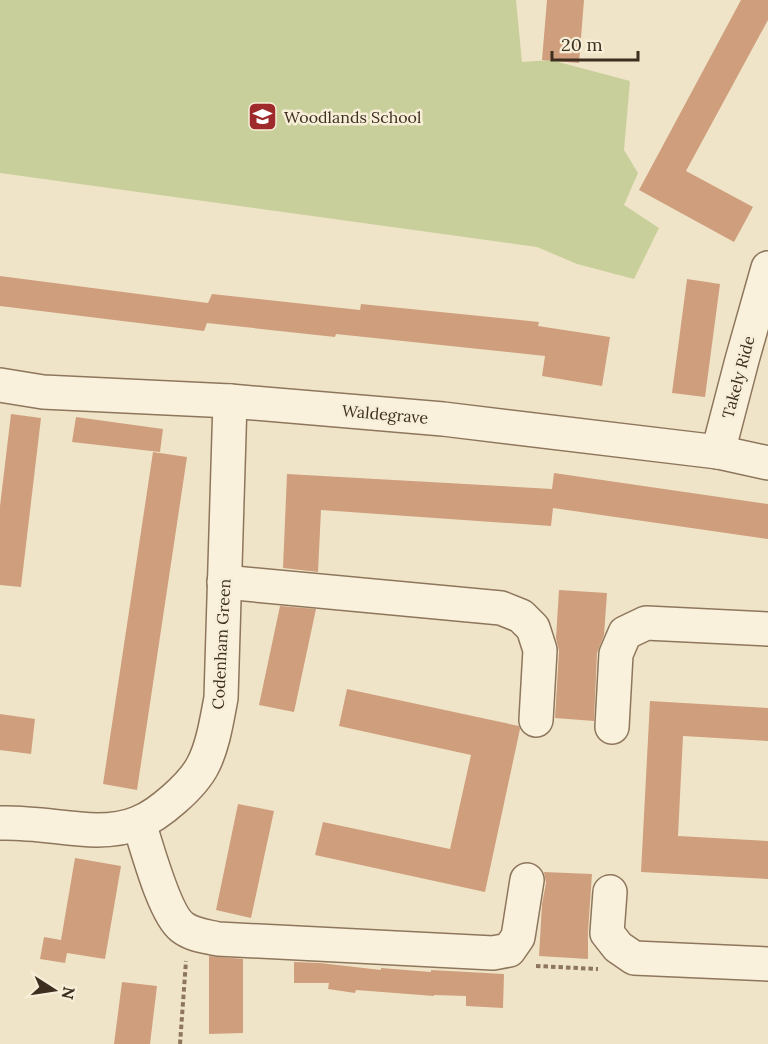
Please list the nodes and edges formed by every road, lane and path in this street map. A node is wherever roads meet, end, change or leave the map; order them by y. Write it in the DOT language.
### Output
graph roads {
  1 [pos="767,276"];
  2 [pos="0,385"];
  3 [pos="230,401"];
  4 [pos="718,452"];
  5 [pos="768,463"];
  6 [pos="224,582"];
  7 [pos="768,629"];
  8 [pos="536,720"];
  9 [pos="612,728"];
  10 [pos="0,823"];
  11 [pos="139,823"];
  12 [pos="527,880"];
  13 [pos="610,892"];
  14 [pos="768,964"];
  1 -- 4 [label="street, Takely Ride"];
  2 -- 3 [label="street, Waldegrave"];
  3 -- 4 [label="street, Waldegrave"];
  3 -- 6 [label="street, Codenham Green"];
  4 -- 5 [label="street, Waldegrave"];
  6 -- 8 [label="street"];
  6 -- 11 [label="street, Codenham Green"];
  7 -- 9 [label="street"];
  10 -- 11 [label="street, Codenham Green"];
  11 -- 12 [label="street"];
  13 -- 14 [label="street"];
}
